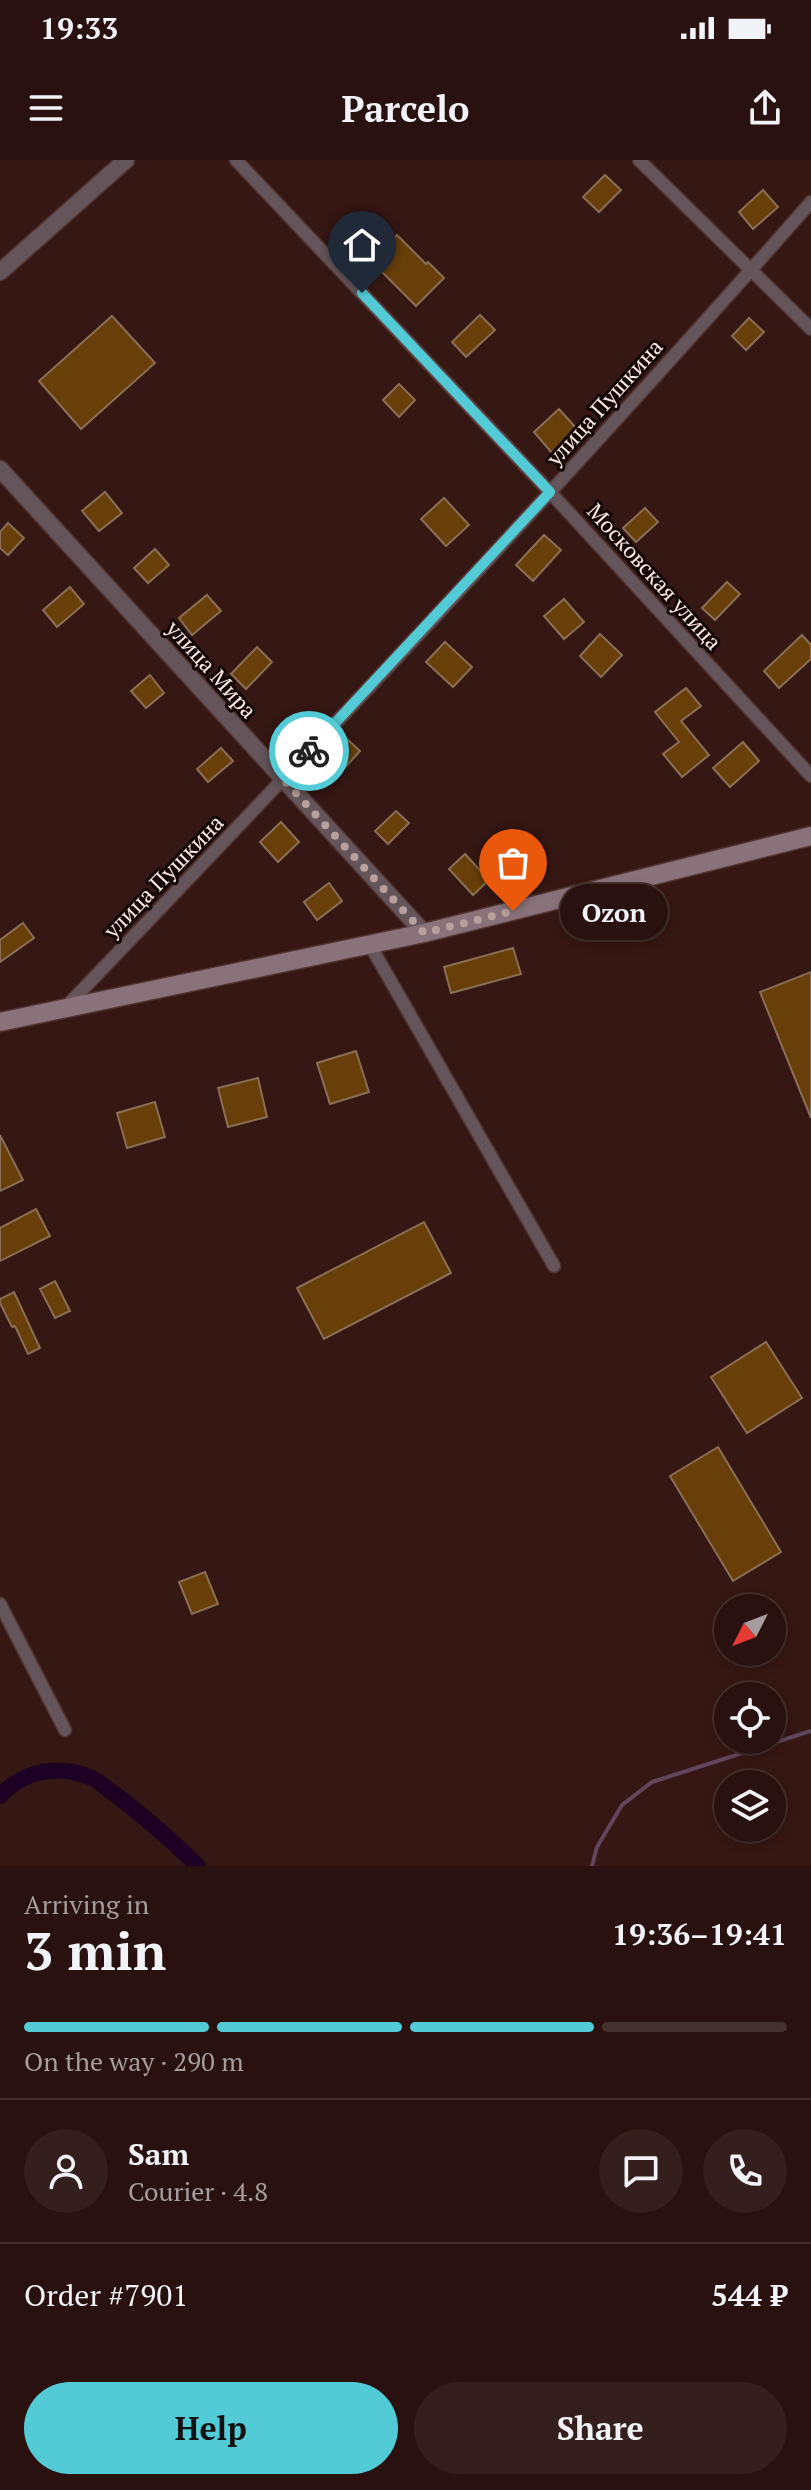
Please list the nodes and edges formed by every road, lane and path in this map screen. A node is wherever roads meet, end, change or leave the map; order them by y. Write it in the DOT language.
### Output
graph roads {
  1 [pos="126,160"];
  2 [pos="236,160"];
  3 [pos="639,160"];
  4 [pos="811,202"];
  5 [pos="752,270"];
  6 [pos="0,272"];
  7 [pos="811,329"];
  8 [pos="0,469"];
  9 [pos="550,492"];
  10 [pos="811,776"];
  11 [pos="283,779"];
  12 [pos="811,836"];
  13 [pos="424,933"];
  14 [pos="370,945"];
  15 [pos="62,1011"];
  16 [pos="1,1021"];
  17 [pos="554,1266"];
  18 [pos="0,1604"];
  19 [pos="65,1730"];
  1 -- 6 [label="street"];
  2 -- 9 [label="street, Московская улица"];
  3 -- 5 [label="street"];
  4 -- 5 [label="street, улица Пушкина"];
  5 -- 7 [label="street"];
  5 -- 9 [label="street, улица Пушкина"];
  8 -- 11 [label="street, улица Мира"];
  9 -- 10 [label="street, Московская улица"];
  9 -- 11 [label="street, улица Пушкина"];
  11 -- 13 [label="street, улица Мира"];
  11 -- 15 [label="street, улица Пушкина"];
  12 -- 13 [label="main road"];
  13 -- 14 [label="main road"];
  14 -- 15 [label="main road"];
  14 -- 17 [label="street"];
  15 -- 16 [label="main road"];
  18 -- 19 [label="street"];
}
